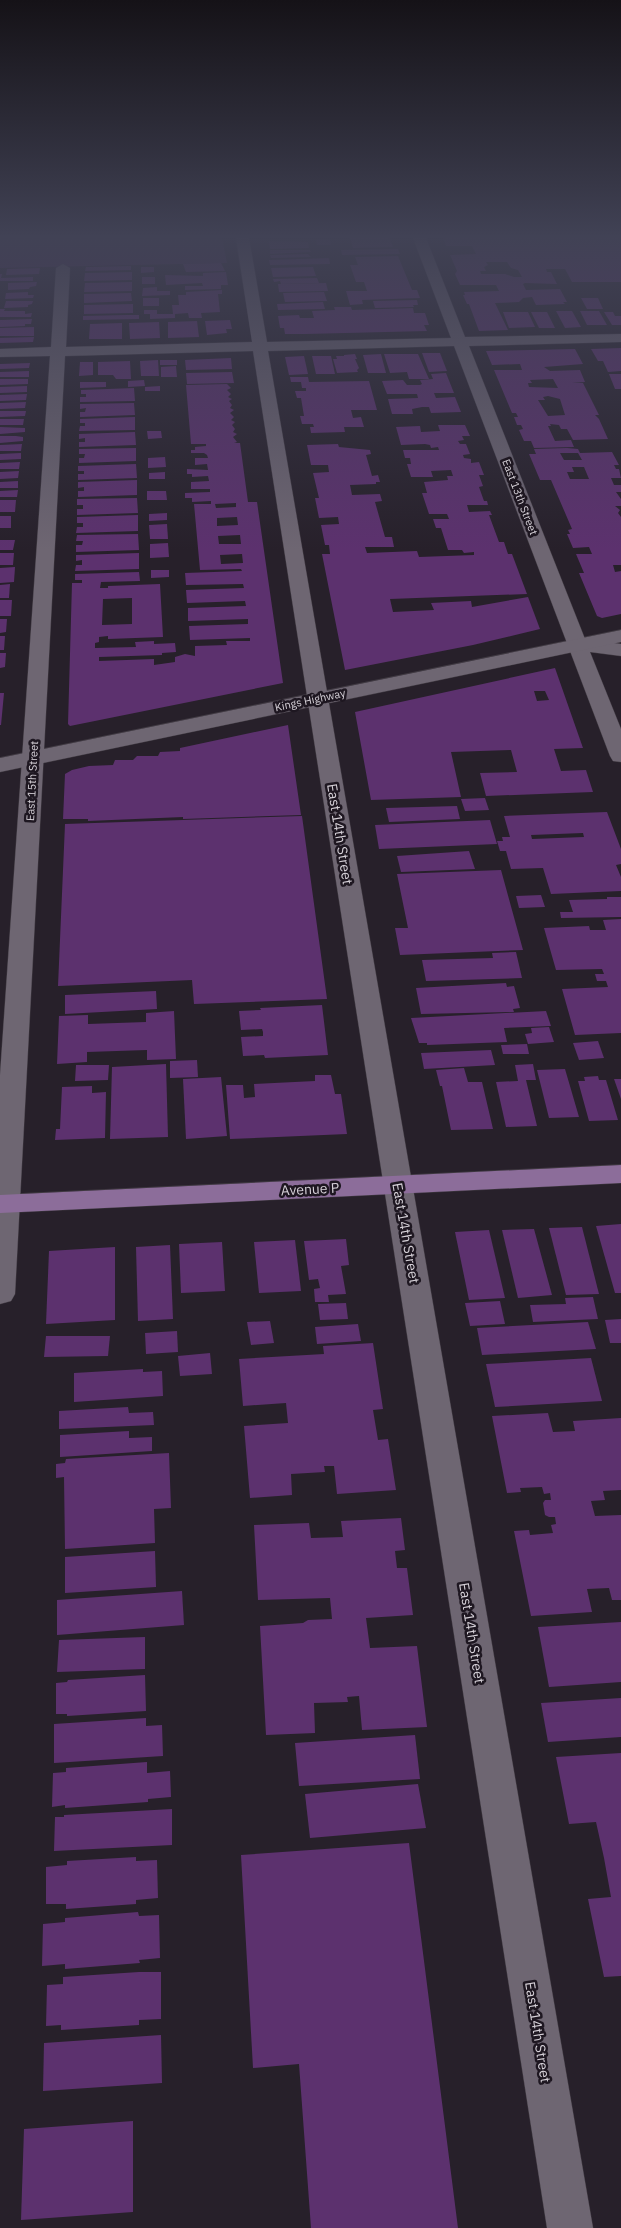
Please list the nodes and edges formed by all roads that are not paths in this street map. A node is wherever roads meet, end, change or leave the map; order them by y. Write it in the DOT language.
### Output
graph roads {
  1 [pos="59,342"];
  2 [pos="259,342"];
  3 [pos="459,342"];
  4 [pos="260,347"];
  5 [pos="58,352"];
  6 [pos="0,353"];
  7 [pos="621,636"];
  8 [pos="578,644"];
  9 [pos="621,650"];
  10 [pos="318,698"];
  11 [pos="621,756"];
  12 [pos="33,757"];
  13 [pos="0,765"];
  14 [pos="621,1174"];
  15 [pos="398,1185"];
  16 [pos="3,1204"];
  17 [pos="0,1294"];
  18 [pos="570,2228"];
  1 -- 5 [label="street, East 15th Street"];
  2 -- 4 [label="street, East 14th Street"];
  3 -- 4 [label="street"];
  3 -- 8 [label="street, East 13th Street"];
  4 -- 5 [label="street"];
  4 -- 10 [label="street, East 14th Street"];
  5 -- 6 [label="street"];
  5 -- 12 [label="street, East 15th Street"];
  7 -- 8 [label="street, Kings Highway"];
  8 -- 9 [label="street"];
  8 -- 10 [label="street, Kings Highway"];
  8 -- 11 [label="street, East 13th Street"];
  10 -- 12 [label="street, Kings Highway"];
  10 -- 15 [label="street, East 14th Street"];
  12 -- 13 [label="street, Kings Highway"];
  12 -- 16 [label="street, East 15th Street"];
  14 -- 15 [label="main road, Avenue P"];
  15 -- 16 [label="main road, Avenue P"];
  15 -- 18 [label="street, East 14th Street"];
  16 -- 17 [label="street, East 15th Street"];
}
